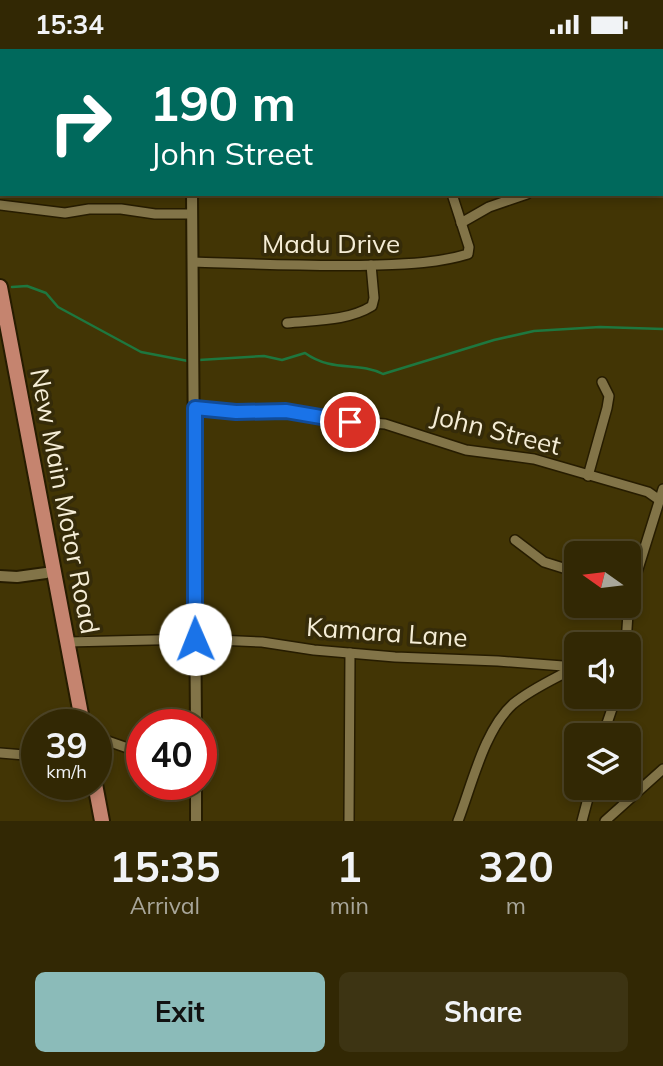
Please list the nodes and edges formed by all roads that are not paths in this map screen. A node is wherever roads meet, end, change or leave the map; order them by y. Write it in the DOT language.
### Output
graph roads {
  1 [pos="192,196"];
  2 [pos="453,196"];
  3 [pos="521,196"];
  4 [pos="0,205"];
  5 [pos="192,214"];
  6 [pos="461,223"];
  7 [pos="193,262"];
  8 [pos="371,265"];
  9 [pos="0,286"];
  10 [pos="287,323"];
  11 [pos="0,330"];
  12 [pos="602,383"];
  13 [pos="195,408"];
  14 [pos="588,476"];
  15 [pos="661,494"];
  16 [pos="515,540"];
  17 [pos="641,559"];
  18 [pos="564,568"];
  19 [pos="46,573"];
  20 [pos="0,576"];
  21 [pos="195,639"];
  22 [pos="67,642"];
  23 [pos="350,653"];
  24 [pos="564,666"];
  25 [pos="564,673"];
  26 [pos="73,709"];
  27 [pos="80,709"];
  28 [pos="196,709"];
  29 [pos="0,753"];
  30 [pos="21,755"];
  31 [pos="663,769"];
  32 [pos="91,800"];
  33 [pos="98,800"];
  34 [pos="195,800"];
  35 [pos="588,800"];
  36 [pos="96,821"];
  37 [pos="102,821"];
  38 [pos="196,821"];
  39 [pos="349,821"];
  40 [pos="458,821"];
  41 [pos="582,821"];
  42 [pos="605,821"];
  1 -- 5 [label="street"];
  2 -- 6 [label="street"];
  3 -- 6 [label="street"];
  4 -- 5 [label="street"];
  5 -- 7 [label="street"];
  6 -- 8 [label="street, Madu Drive"];
  7 -- 8 [label="street, Madu Drive"];
  7 -- 13 [label="street"];
  8 -- 10 [label="street"];
  9 -- 22 [label="highway, New Main Motor Road"];
  11 -- 19 [label="highway, New Main Motor Road"];
  12 -- 14 [label="street"];
  13 -- 14 [label="street, John Street"];
  13 -- 21 [label="street"];
  14 -- 15 [label="street, John Street"];
  15 -- 17 [label="street"];
  16 -- 18 [label="street"];
  19 -- 20 [label="street"];
  19 -- 26 [label="highway, New Main Motor Road"];
  21 -- 22 [label="street, Kamara Lane"];
  21 -- 23 [label="street, Kamara Lane"];
  21 -- 28 [label="street"];
  22 -- 27 [label="highway, New Main Motor Road"];
  23 -- 24 [label="street, Kamara Lane"];
  23 -- 39 [label="street"];
  25 -- 40 [label="street"];
  29 -- 30 [label="street"];
  31 -- 42 [label="street"];
  32 -- 36 [label="highway"];
  33 -- 37 [label="highway"];
  34 -- 38 [label="street"];
  35 -- 41 [label="street"];
}
